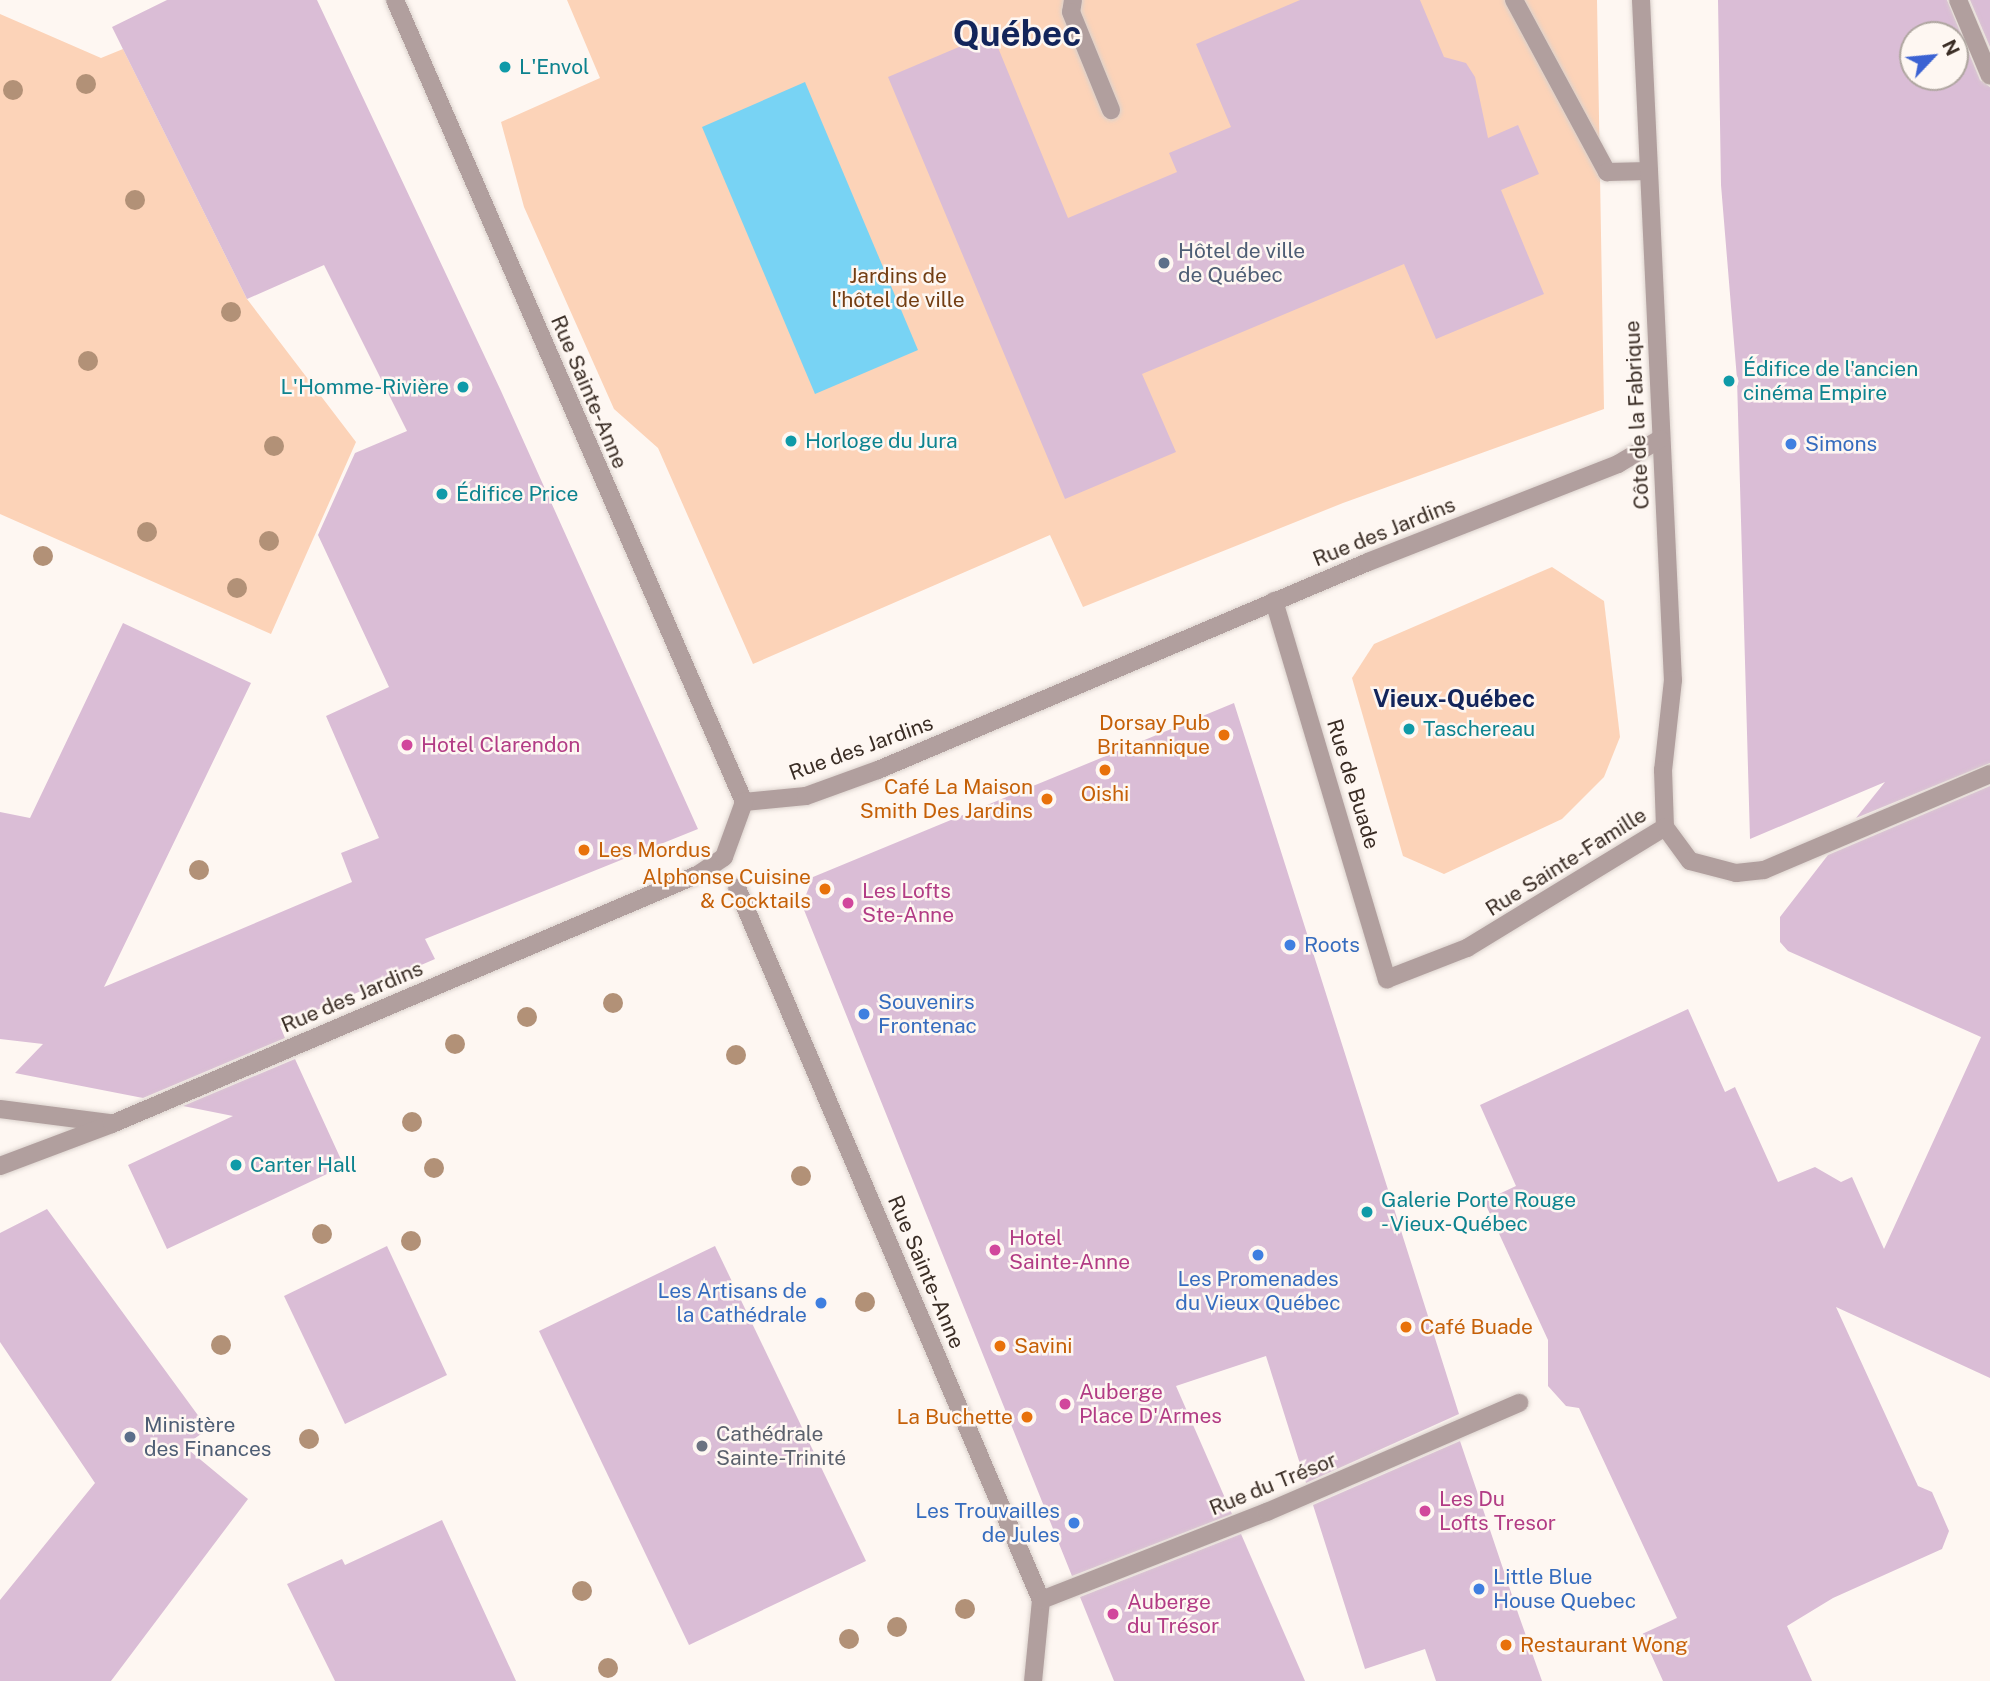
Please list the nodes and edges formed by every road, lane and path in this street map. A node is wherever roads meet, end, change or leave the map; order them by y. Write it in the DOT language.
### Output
graph roads {
  1 [pos="1073,0"];
  2 [pos="1514,0"];
  3 [pos="1641,0"];
  4 [pos="1958,0"];
  5 [pos="398,1"];
  6 [pos="1986,55"];
  7 [pos="1990,76"];
  8 [pos="1111,110"];
  9 [pos="1648,171"];
  10 [pos="1660,439"];
  11 [pos="1274,601"];
  12 [pos="1990,774"];
  13 [pos="744,802"];
  14 [pos="1665,827"];
  15 [pos="737,888"];
  16 [pos="1387,979"];
  17 [pos="0,1109"];
  18 [pos="113,1124"];
  19 [pos="0,1166"];
  20 [pos="1519,1403"];
  21 [pos="1041,1600"];
  22 [pos="1033,1681"];
  1 -- 8 [label="street"];
  2 -- 9 [label="street"];
  3 -- 9 [label="street, Côte de la Fabrique"];
  4 -- 6 [label="street"];
  5 -- 13 [label="street, Rue Sainte-Anne"];
  6 -- 7 [label="street"];
  9 -- 10 [label="street, Côte de la Fabrique"];
  10 -- 11 [label="street, Rue des Jardins"];
  10 -- 14 [label="street, Côte de la Fabrique"];
  11 -- 13 [label="street, Rue des Jardins"];
  11 -- 16 [label="street, Rue de Buade"];
  12 -- 14 [label="street, Rue Sainte-Famille"];
  13 -- 18 [label="street, Rue des Jardins"];
  14 -- 16 [label="street, Rue Sainte-Famille"];
  15 -- 21 [label="street, Rue Sainte-Anne"];
  17 -- 18 [label="street"];
  18 -- 19 [label="street, Rue des Jardins"];
  20 -- 21 [label="street, Rue du Trésor"];
  21 -- 22 [label="street, Rue Sainte-Anne"];
}
